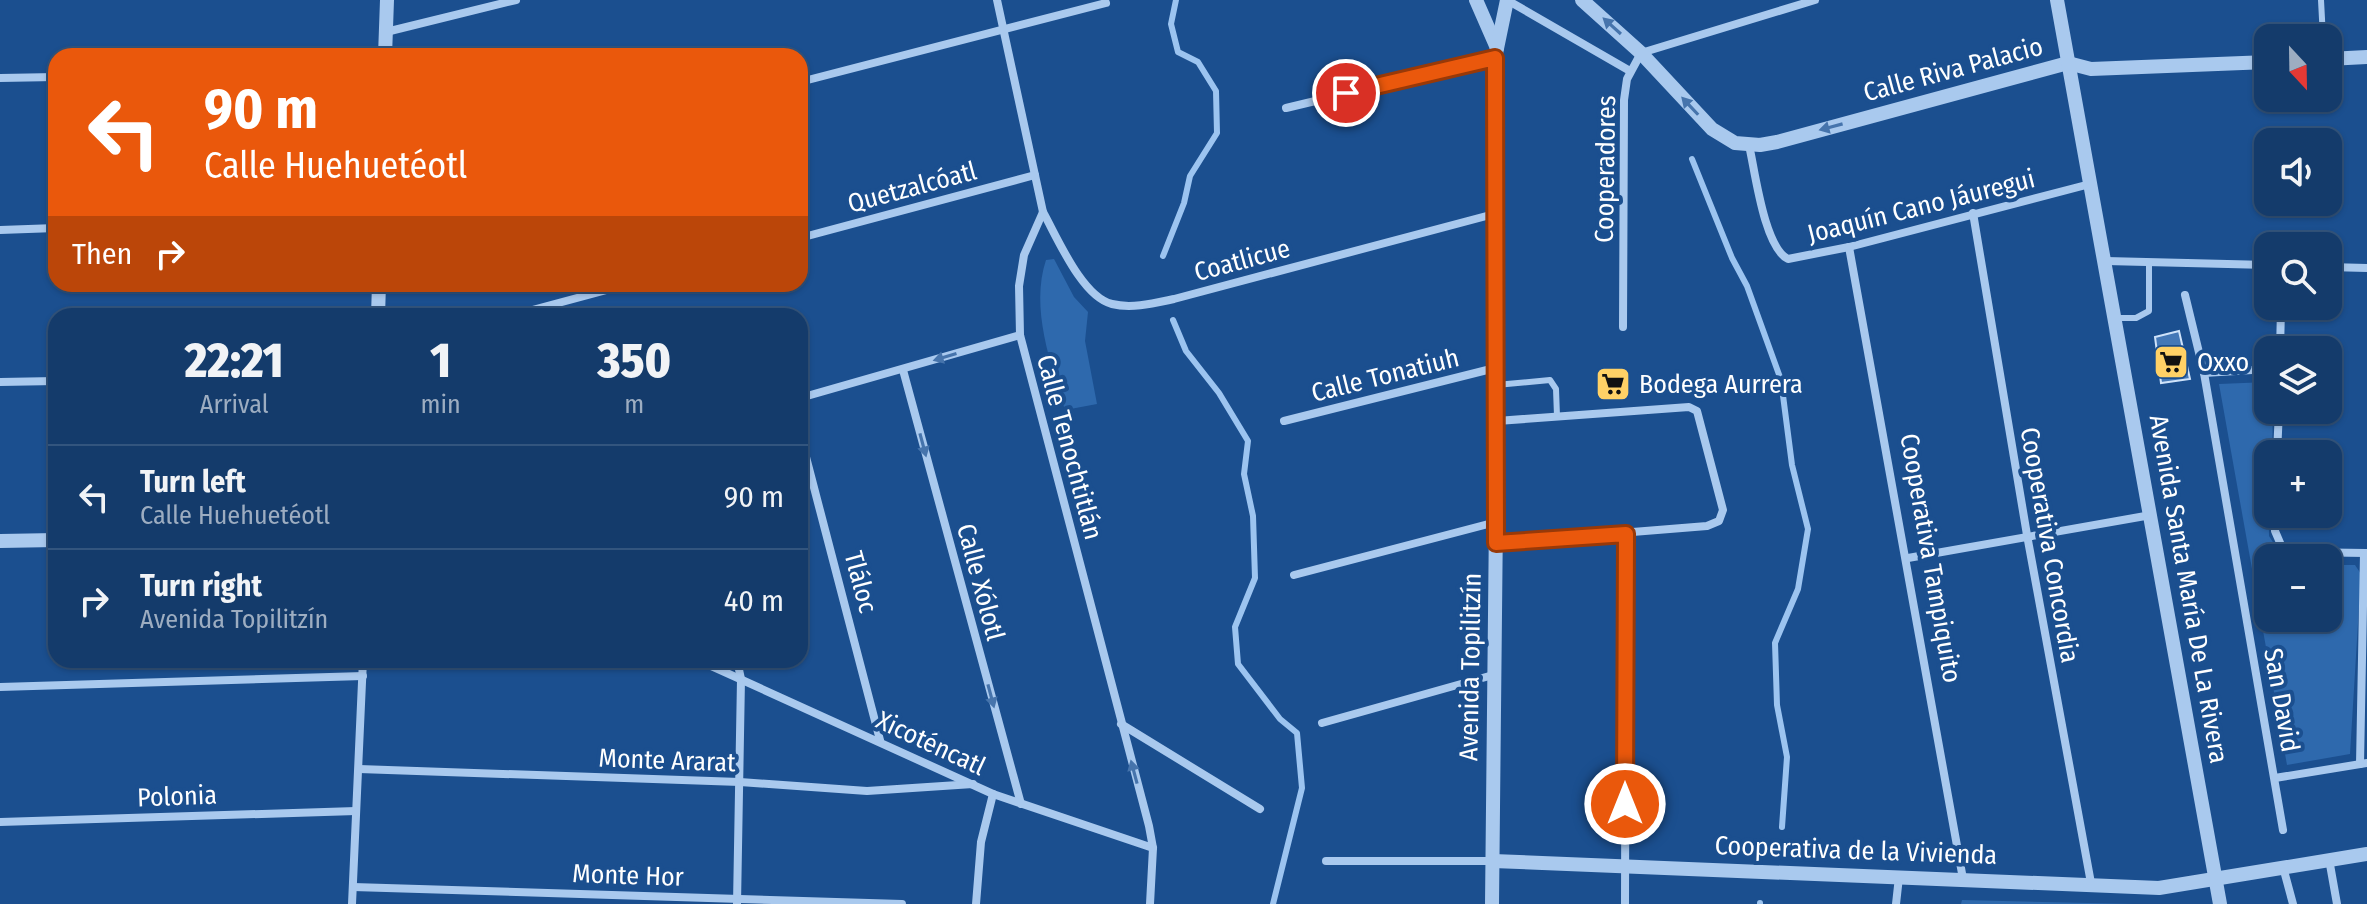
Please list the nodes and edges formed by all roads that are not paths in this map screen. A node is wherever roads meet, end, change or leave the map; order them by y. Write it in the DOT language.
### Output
graph roads {
  1 [pos="387,0"];
  2 [pos="516,0"];
  3 [pos="997,0"];
  4 [pos="1476,0"];
  5 [pos="1507,0"];
  6 [pos="1582,0"];
  7 [pos="1815,0"];
  8 [pos="2057,0"];
  9 [pos="2321,0"];
  10 [pos="1106,3"];
  11 [pos="2322,24"];
  12 [pos="1004,29"];
  13 [pos="386,32"];
  14 [pos="385,48"];
  15 [pos="1496,53"];
  16 [pos="1641,53"];
  17 [pos="2367,57"];
  18 [pos="2342,58"];
  19 [pos="2068,63"];
  20 [pos="2254,63"];
  21 [pos="1630,71"];
  22 [pos="48,77"];
  23 [pos="0,78"];
  24 [pos="808,80"];
  25 [pos="1286,108"];
  26 [pos="1749,145"];
  27 [pos="1035,175"];
  28 [pos="2090,184"];
  29 [pos="1043,212"];
  30 [pos="1973,213"];
  31 [pos="1494,214"];
  32 [pos="48,228"];
  33 [pos="0,230"];
  34 [pos="808,236"];
  35 [pos="1849,247"];
  36 [pos="2106,261"];
  37 [pos="2149,262"];
  38 [pos="2254,265"];
  39 [pos="2342,267"];
  40 [pos="2367,268"];
  41 [pos="599,292"];
  42 [pos="2185,295"];
  43 [pos="540,308"];
  44 [pos="2117,318"];
  45 [pos="1623,327"];
  46 [pos="1020,335"];
  47 [pos="1495,368"];
  48 [pos="903,370"];
  49 [pos="2254,370"];
  50 [pos="2204,373"];
  51 [pos="48,381"];
  52 [pos="0,382"];
  53 [pos="1495,385"];
  54 [pos="808,396"];
  55 [pos="1557,416"];
  56 [pos="1284,421"];
  57 [pos="1497,421"];
  58 [pos="808,465"];
  59 [pos="2152,515"];
  60 [pos="1496,522"];
  61 [pos="2275,528"];
  62 [pos="1626,534"];
  63 [pos="2027,535"];
  64 [pos="48,540"];
  65 [pos="0,541"];
  66 [pos="1496,543"];
  67 [pos="2366,553"];
  68 [pos="1908,558"];
  69 [pos="1294,575"];
  70 [pos="363,668"];
  71 [pos="716,668"];
  72 [pos="739,668"];
  73 [pos="1493,675"];
  74 [pos="363,676"];
  75 [pos="741,679"];
  76 [pos="0,687"];
  77 [pos="1322,723"];
  78 [pos="1121,724"];
  79 [pos="880,740"];
  80 [pos="2363,763"];
  81 [pos="359,769"];
  82 [pos="2275,778"];
  83 [pos="740,782"];
  84 [pos="973,784"];
  85 [pos="993,794"];
  86 [pos="1021,804"];
  87 [pos="1260,809"];
  88 [pos="356,811"];
  89 [pos="0,822"];
  90 [pos="2283,830"];
  91 [pos="1153,848"];
  92 [pos="2367,854"];
  93 [pos="2329,859"];
  94 [pos="1326,861"];
  95 [pos="1493,861"];
  96 [pos="1625,865"];
  97 [pos="2283,867"];
  98 [pos="1899,876"];
  99 [pos="1963,879"];
  100 [pos="2217,880"];
  101 [pos="2091,883"];
  102 [pos="353,887"];
  103 [pos="738,901"];
  104 [pos="352,904"];
  105 [pos="902,904"];
  106 [pos="976,904"];
  107 [pos="1150,904"];
  108 [pos="1492,904"];
  109 [pos="1625,904"];
  110 [pos="1896,904"];
  111 [pos="2220,904"];
  112 [pos="2293,904"];
  113 [pos="2337,904"];
  1 -- 13 [label="street"];
  2 -- 13 [label="street"];
  3 -- 12 [label="street"];
  4 -- 15 [label="street"];
  5 -- 15 [label="street"];
  5 -- 21 [label="street"];
  16 -- 6 [label="street, one-way"];
  7 -- 16 [label="street"];
  8 -- 19 [label="street, Avenida Santa María De La Rivera"];
  9 -- 11 [label="lane"];
  10 -- 12 [label="street"];
  12 -- 24 [label="street"];
  12 -- 27 [label="street"];
  13 -- 14 [label="street"];
  15 -- 25 [label="street"];
  15 -- 31 [label="street, Avenida Topilitzín"];
  16 -- 21 [label="street, Cooperadores"];
  26 -- 16 [label="street, one-way"];
  17 -- 18 [label="street"];
  19 -- 20 [label="street, Calle Riva Palacio"];
  19 -- 26 [label="street, Calle Riva Palacio, one-way"];
  19 -- 28 [label="street, Avenida Santa María De La Rivera"];
  21 -- 45 [label="street, Cooperadores"];
  22 -- 23 [label="street"];
  26 -- 35 [label="street, Joaquín Cano Jáuregui"];
  27 -- 29 [label="street"];
  27 -- 34 [label="street, Quetzalcóatl"];
  28 -- 30 [label="street, Joaquín Cano Jáuregui"];
  28 -- 36 [label="street, Avenida Santa María De La Rivera"];
  29 -- 31 [label="street, Coatlicue"];
  29 -- 46 [label="street, Calle Tenochtitlán"];
  30 -- 35 [label="street, Joaquín Cano Jáuregui"];
  30 -- 63 [label="street, Cooperativa Concordia"];
  31 -- 47 [label="street, Avenida Topilitzín"];
  32 -- 33 [label="street"];
  35 -- 68 [label="street, Cooperativa Tampiquito"];
  36 -- 37 [label="street"];
  36 -- 44 [label="street, Avenida Santa María De La Rivera"];
  37 -- 38 [label="street"];
  37 -- 44 [label="lane"];
  39 -- 40 [label="street"];
  41 -- 43 [label="street"];
  42 -- 50 [label="street, San David"];
  44 -- 59 [label="street, Avenida Santa María De La Rivera"];
  46 -- 48 [label="street, one-way"];
  46 -- 78 [label="street, Calle Tenochtitlán"];
  47 -- 53 [label="street, Avenida Topilitzín"];
  47 -- 56 [label="street, Calle Tonatiuh"];
  48 -- 54 [label="street"];
  48 -- 86 [label="street, Calle Xólotl, one-way"];
  49 -- 50 [label="street"];
  50 -- 82 [label="street, San David"];
  51 -- 52 [label="street"];
  53 -- 55 [label="lane"];
  53 -- 57 [label="street, Avenida Topilitzín"];
  55 -- 57 [label="street"];
  55 -- 62 [label="street"];
  57 -- 60 [label="street, Avenida Topilitzín"];
  58 -- 79 [label="street, Tláloc"];
  59 -- 63 [label="street"];
  59 -- 100 [label="street, Avenida Santa María De La Rivera"];
  60 -- 66 [label="street, Avenida Topilitzín"];
  60 -- 69 [label="street"];
  61 -- 67 [label="street"];
  62 -- 66 [label="street"];
  62 -- 96 [label="street"];
  63 -- 68 [label="street"];
  63 -- 101 [label="street, Cooperativa Concordia"];
  64 -- 65 [label="street"];
  66 -- 73 [label="street, Avenida Topilitzín"];
  67 -- 80 [label="street"];
  68 -- 99 [label="street, Cooperativa Tampiquito"];
  70 -- 74 [label="street"];
  71 -- 75 [label="street, Xicoténcatl"];
  72 -- 75 [label="street"];
  73 -- 77 [label="street"];
  73 -- 95 [label="street, Avenida Topilitzín"];
  74 -- 76 [label="street"];
  74 -- 81 [label="street"];
  75 -- 79 [label="street, Xicoténcatl"];
  75 -- 83 [label="street"];
  78 -- 87 [label="street"];
  91 -- 78 [label="street, Calle Tenochtitlán, one-way"];
  79 -- 84 [label="street, Xicoténcatl"];
  80 -- 82 [label="street"];
  81 -- 83 [label="street, Monte Ararat"];
  81 -- 88 [label="street"];
  82 -- 90 [label="street, San David"];
  83 -- 84 [label="street, Monte Ararat"];
  83 -- 103 [label="street"];
  84 -- 85 [label="street, Xicoténcatl"];
  85 -- 86 [label="street, Xicoténcatl"];
  85 -- 106 [label="street"];
  86 -- 91 [label="street, Xicoténcatl"];
  88 -- 89 [label="street, Polonia"];
  88 -- 102 [label="street"];
  91 -- 107 [label="street, Calle Tenochtitlán"];
  92 -- 93 [label="street, Cooperativa de la Vivienda"];
  93 -- 97 [label="street, Cooperativa de la Vivienda"];
  93 -- 113 [label="street"];
  94 -- 95 [label="street"];
  95 -- 96 [label="street, Cooperativa de la Vivienda"];
  95 -- 108 [label="street, Avenida Topilitzín"];
  96 -- 98 [label="street, Cooperativa de la Vivienda"];
  96 -- 109 [label="street"];
  97 -- 100 [label="street, Cooperativa de la Vivienda"];
  97 -- 112 [label="street"];
  98 -- 99 [label="street, Cooperativa de la Vivienda"];
  98 -- 110 [label="street"];
  99 -- 101 [label="street, Cooperativa de la Vivienda"];
  100 -- 101 [label="street, Cooperativa de la Vivienda"];
  100 -- 111 [label="street, Avenida Santa María De La Rivera"];
  102 -- 103 [label="street, Monte Hor"];
  102 -- 104 [label="street"];
  103 -- 105 [label="street, Monte Hor"];
}
